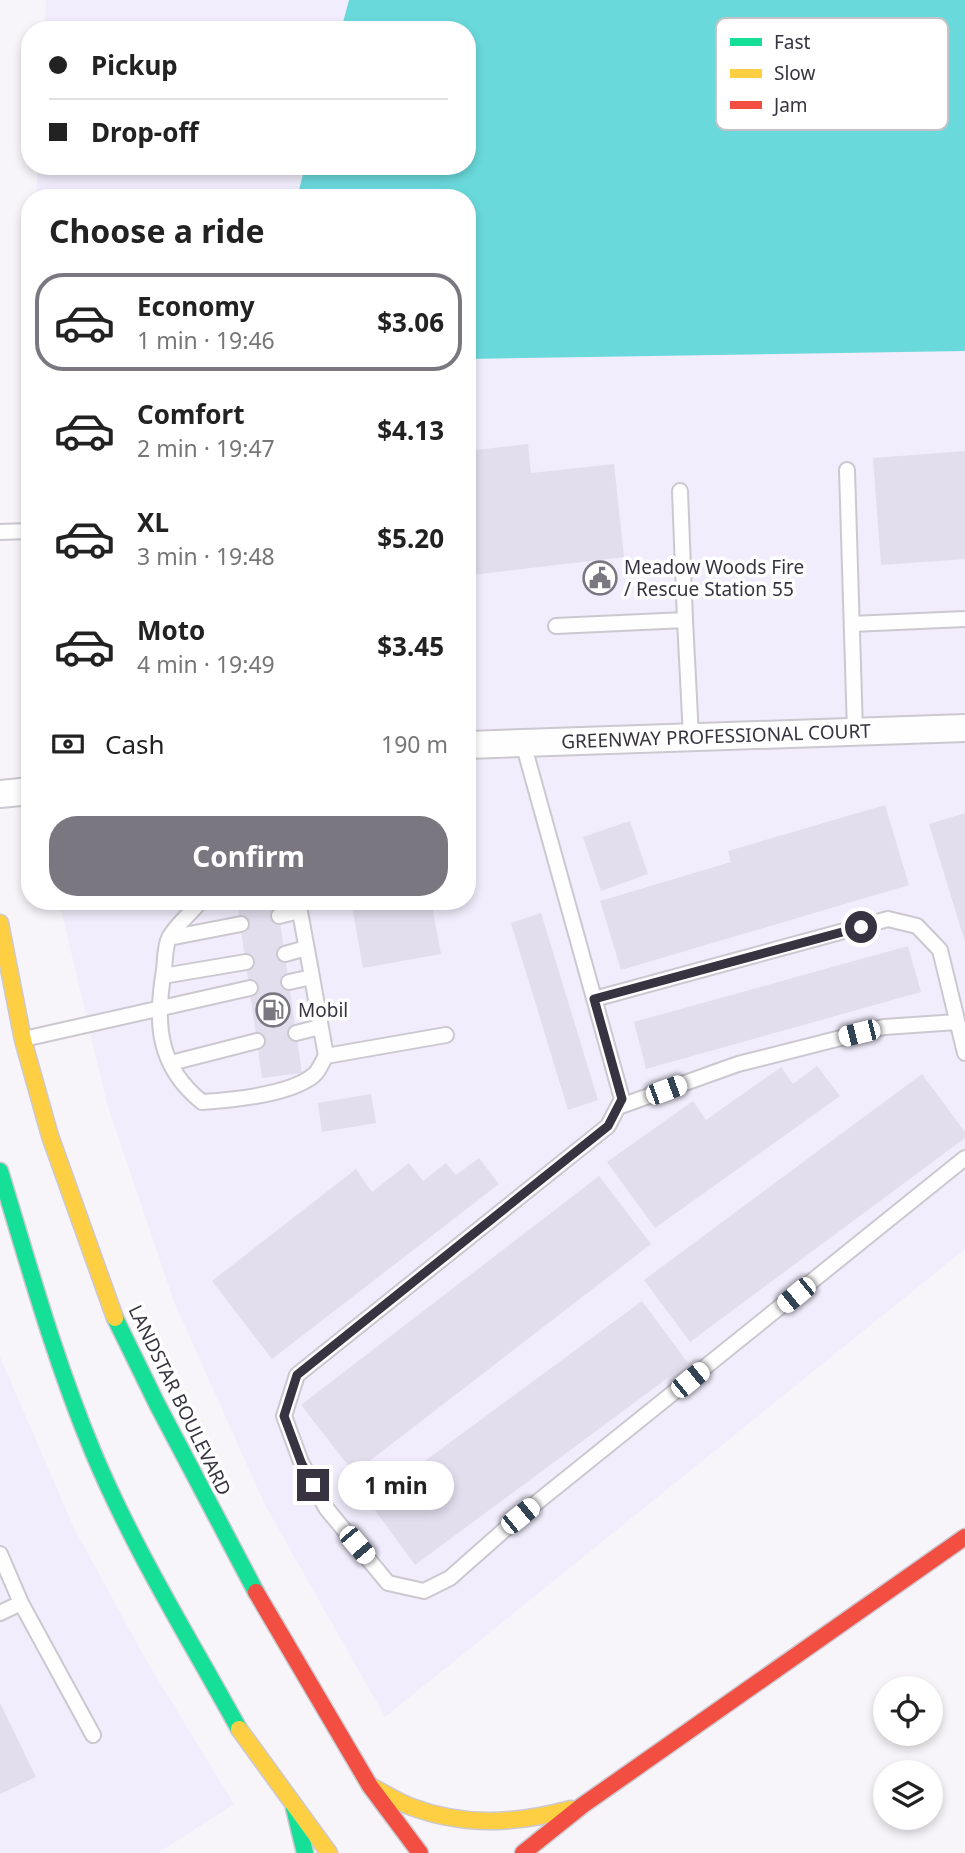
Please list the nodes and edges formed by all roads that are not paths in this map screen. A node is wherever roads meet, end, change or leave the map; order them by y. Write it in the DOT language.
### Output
graph roads {
  1 [pos="847,470"];
  2 [pos="680,491"];
  3 [pos="21,531"];
  4 [pos="0,532"];
  5 [pos="965,619"];
  6 [pos="685,620"];
  7 [pos="852,624"];
  8 [pos="556,626"];
  9 [pos="965,728"];
  10 [pos="855,731"];
  11 [pos="691,737"];
  12 [pos="523,743"];
  13 [pos="476,745"];
  14 [pos="21,793"];
  15 [pos="0,794"];
  16 [pos="193,910"];
  17 [pos="291,910"];
  18 [pos="300,910"];
  19 [pos="279,916"];
  20 [pos="0,923"];
  21 [pos="241,924"];
  22 [pos="169,938"];
  23 [pos="306,948"];
  24 [pos="285,954"];
  25 [pos="246,962"];
  26 [pos="163,976"];
  27 [pos="312,977"];
  28 [pos="289,982"];
  29 [pos="250,988"];
  30 [pos="594,999"];
  31 [pos="158,1007"];
  32 [pos="957,1022"];
  33 [pos="320,1027"];
  34 [pos="296,1033"];
  35 [pos="446,1035"];
  36 [pos="23,1040"];
  37 [pos="257,1041"];
  38 [pos="965,1053"];
  39 [pos="326,1056"];
  40 [pos="171,1063"];
  41 [pos="618,1107"];
  42 [pos="965,1158"];
  43 [pos="0,1171"];
  44 [pos="965,1537"];
  45 [pos="0,1555"];
  46 [pos="21,1603"];
  47 [pos="0,1613"];
  48 [pos="93,1735"];
  49 [pos="370,1786"];
  50 [pos="583,1805"];
  51 [pos="294,1808"];
  52 [pos="305,1853"];
  53 [pos="329,1853"];
  54 [pos="420,1853"];
  55 [pos="523,1853"];
  1 -- 7 [label="lane"];
  2 -- 6 [label="lane"];
  3 -- 4 [label="lane"];
  5 -- 7 [label="lane"];
  6 -- 8 [label="lane"];
  6 -- 11 [label="lane"];
  7 -- 10 [label="lane"];
  9 -- 10 [label="street, GREENWAY PROFESSIONAL COURT"];
  10 -- 11 [label="street, GREENWAY PROFESSIONAL COURT"];
  11 -- 12 [label="street, GREENWAY PROFESSIONAL COURT"];
  12 -- 13 [label="street, GREENWAY PROFESSIONAL COURT"];
  12 -- 30 [label="lane"];
  14 -- 15 [label="street"];
  16 -- 22 [label="lane"];
  17 -- 19 [label="lane"];
  18 -- 23 [label="lane"];
  20 -- 36 [label="main road, LANDSTAR BOULEVARD"];
  21 -- 22 [label="lane"];
  22 -- 26 [label="lane"];
  23 -- 24 [label="lane"];
  23 -- 27 [label="lane"];
  25 -- 26 [label="lane"];
  26 -- 31 [label="lane"];
  27 -- 28 [label="lane"];
  27 -- 33 [label="lane"];
  29 -- 31 [label="lane"];
  30 -- 32 [label="lane"];
  30 -- 41 [label="lane"];
  31 -- 36 [label="lane"];
  31 -- 40 [label="lane"];
  32 -- 38 [label="lane"];
  32 -- 41 [label="lane"];
  33 -- 34 [label="lane"];
  33 -- 39 [label="lane"];
  35 -- 39 [label="lane"];
  36 -- 49 [label="main road, LANDSTAR BOULEVARD"];
  37 -- 40 [label="lane"];
  39 -- 40 [label="lane"];
  41 -- 42 [label="lane"];
  43 -- 51 [label="main road"];
  44 -- 50 [label="main road"];
  45 -- 46 [label="lane"];
  46 -- 47 [label="lane"];
  46 -- 48 [label="lane"];
  49 -- 50 [label="main road"];
  49 -- 54 [label="main road, LANDSTAR BOULEVARD"];
  50 -- 55 [label="main road"];
  51 -- 52 [label="main road"];
  51 -- 53 [label="main road"];
}
